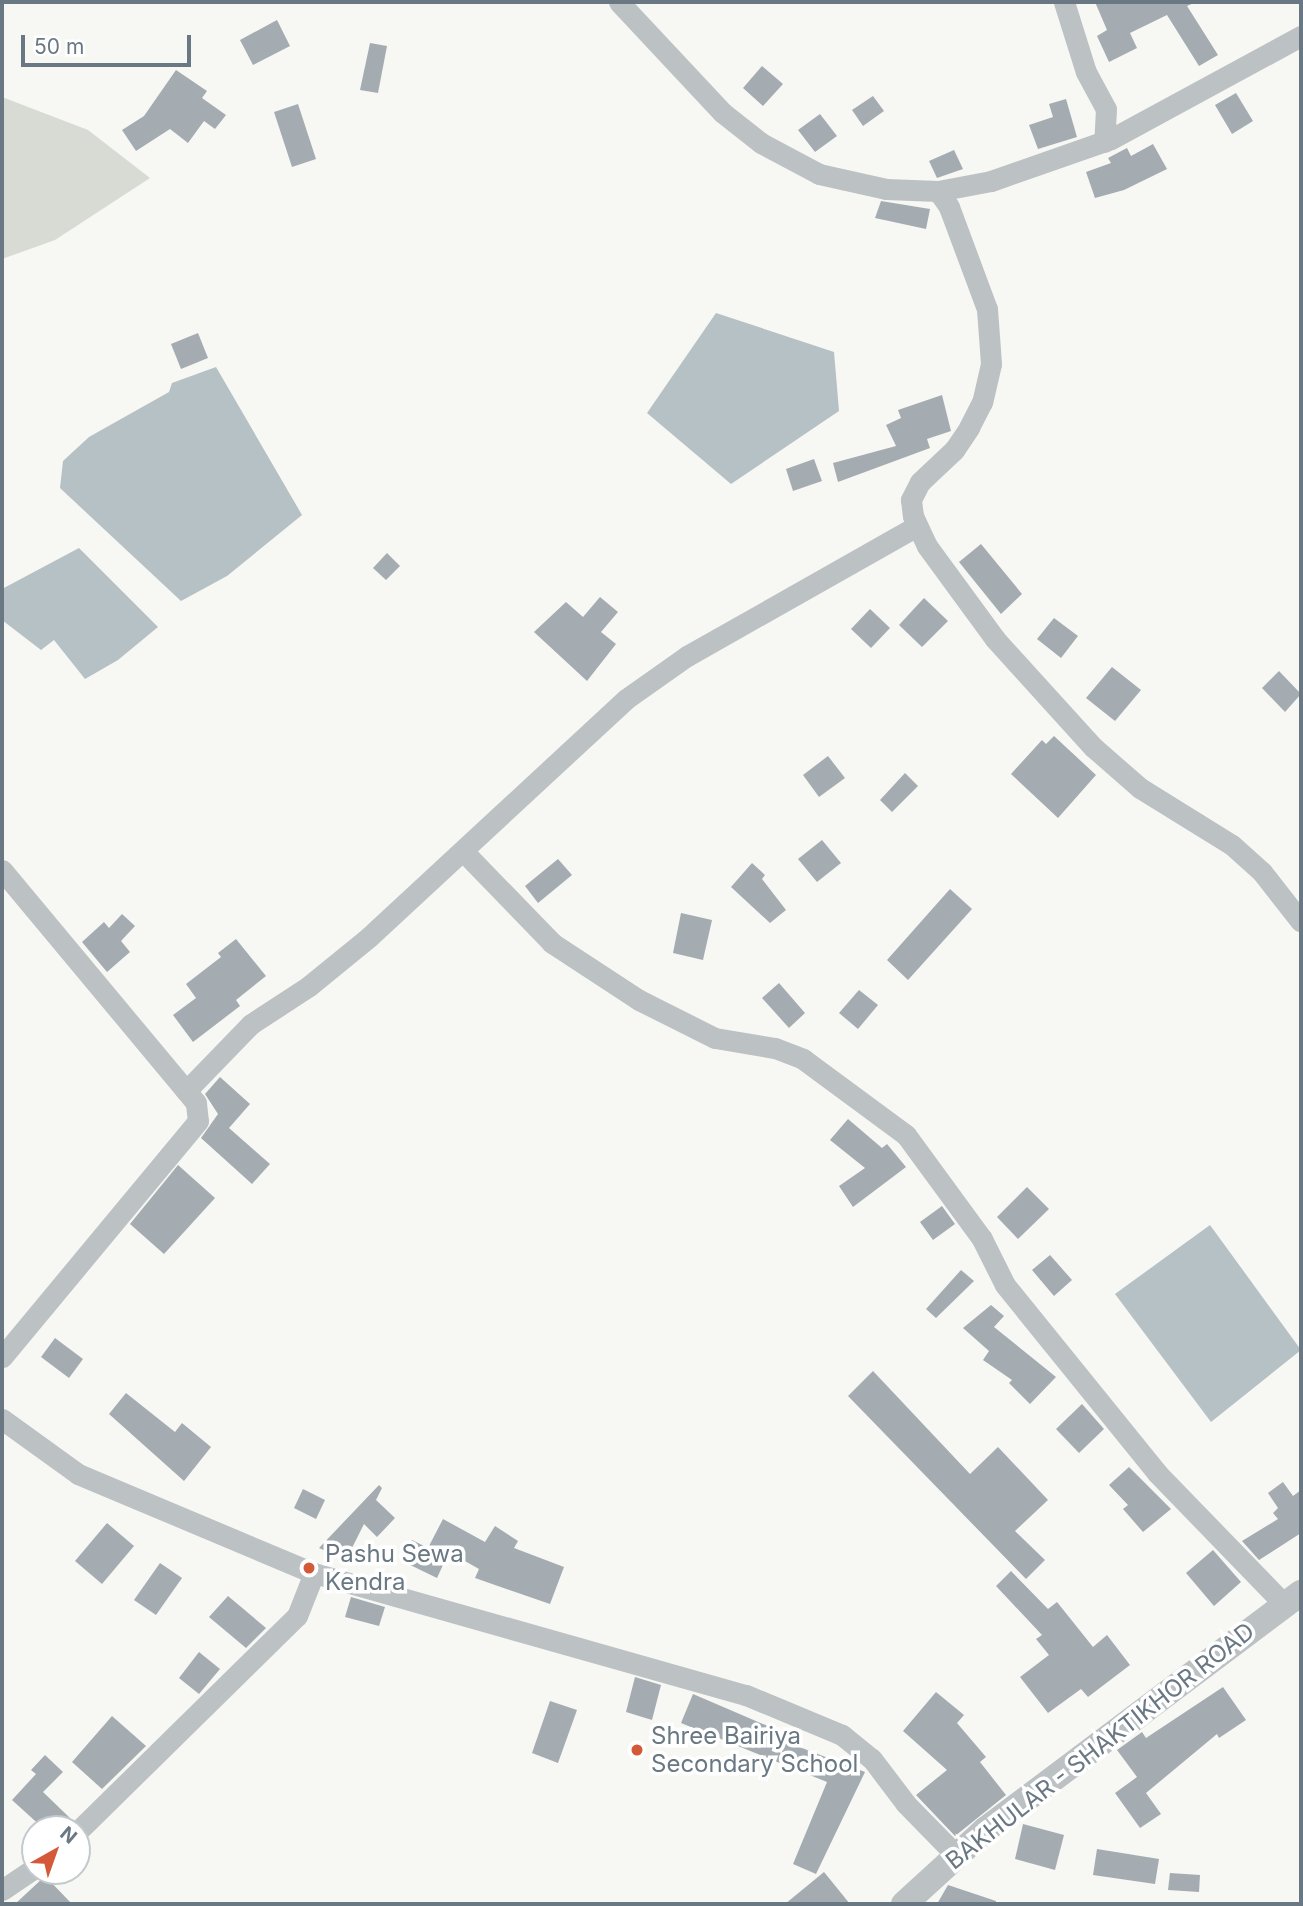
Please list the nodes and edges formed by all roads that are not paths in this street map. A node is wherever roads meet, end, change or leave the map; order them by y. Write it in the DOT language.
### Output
graph roads {
  1 [pos="619,2"];
  2 [pos="1064,2"];
  3 [pos="1301,36"];
  4 [pos="1104,142"];
  5 [pos="938,191"];
  6 [pos="917,526"];
  7 [pos="463,851"];
  8 [pos="2,870"];
  9 [pos="1301,922"];
  10 [pos="186,1091"];
  11 [pos="2,1357"];
  12 [pos="2,1419"];
  13 [pos="314,1573"];
  14 [pos="1292,1598"];
  15 [pos="91,1818"];
  16 [pos="957,1856"];
  17 [pos="21,1877"];
  18 [pos="2,1890"];
  19 [pos="904,1904"];
  1 -- 5 [label="street"];
  2 -- 4 [label="street"];
  3 -- 4 [label="street"];
  4 -- 5 [label="street"];
  5 -- 6 [label="street"];
  6 -- 7 [label="street"];
  6 -- 9 [label="street"];
  7 -- 10 [label="street"];
  7 -- 14 [label="street"];
  8 -- 10 [label="street"];
  10 -- 11 [label="street"];
  12 -- 13 [label="street"];
  13 -- 15 [label="street"];
  13 -- 16 [label="street"];
  14 -- 16 [label="street, BAKHULAR - SHAKTIKHOR ROAD"];
  16 -- 19 [label="street, BAKHULAR - SHAKTIKHOR ROAD"];
  17 -- 18 [label="street"];
}
